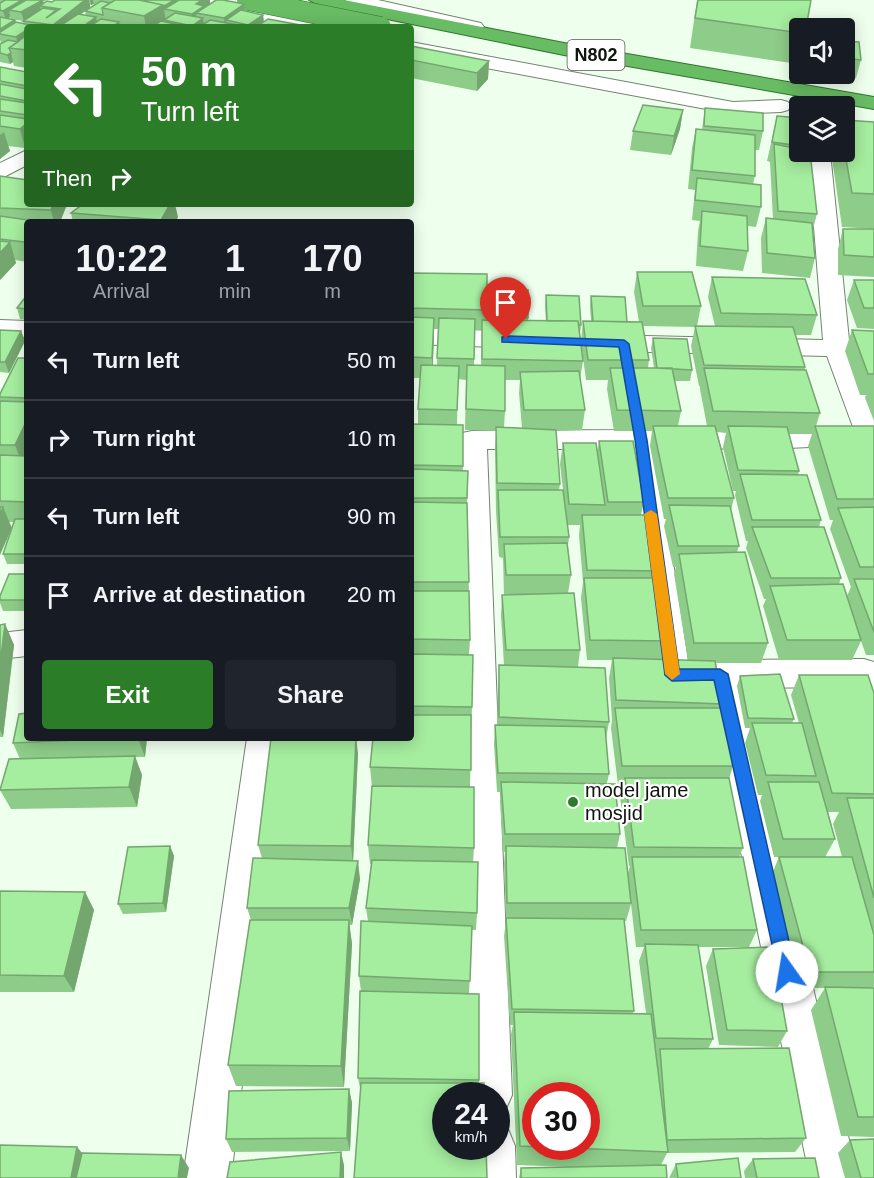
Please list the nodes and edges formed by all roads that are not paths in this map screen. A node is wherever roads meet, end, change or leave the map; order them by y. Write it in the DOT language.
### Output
graph roads {
  1 [pos="197,0"];
  2 [pos="247,0"];
  3 [pos="303,0"];
  4 [pos="318,0"];
  5 [pos="354,0"];
  6 [pos="268,23"];
  7 [pos="366,24"];
  8 [pos="414,34"];
  9 [pos="414,49"];
  10 [pos="786,101"];
  11 [pos="874,103"];
  12 [pos="855,118"];
  13 [pos="874,121"];
  14 [pos="24,158"];
  15 [pos="820,162"];
  16 [pos="0,172"];
  17 [pos="0,328"];
  18 [pos="24,328"];
  19 [pos="414,336"];
  20 [pos="837,348"];
  21 [pos="874,348"];
  22 [pos="633,397"];
  23 [pos="872,435"];
  24 [pos="788,439"];
  25 [pos="641,440"];
  26 [pos="799,472"];
  27 [pos="24,643"];
  28 [pos="0,646"];
  29 [pos="864,673"];
  30 [pos="720,674"];
  31 [pos="268,741"];
  32 [pos="489,1082"];
  33 [pos="491,1160"];
  34 [pos="207,1178"];
  35 [pos="492,1178"];
  36 [pos="834,1178"];
  1 -- 6 [label="street"];
  2 -- 7 [label="highway, bridge"];
  3 -- 6 [label="street"];
  4 -- 10 [label="highway, N802"];
  5 -- 10 [label="street"];
  8 -- 10 [label="highway, N802"];
  9 -- 10 [label="street"];
  10 -- 11 [label="highway, N802"];
  12 -- 13 [label="highway"];
  14 -- 16 [label="street"];
  15 -- 20 [label="street"];
  17 -- 18 [label="street"];
  19 -- 20 [label="street"];
  20 -- 21 [label="street"];
  20 -- 23 [label="street"];
  22 -- 25 [label="street"];
  23 -- 24 [label="street"];
  24 -- 25 [label="street"];
  24 -- 26 [label="street"];
  25 -- 30 [label="street"];
  25 -- 32 [label="street"];
  27 -- 28 [label="street"];
  29 -- 30 [label="street"];
  30 -- 36 [label="street"];
  31 -- 34 [label="street"];
  33 -- 35 [label="street"];
}
